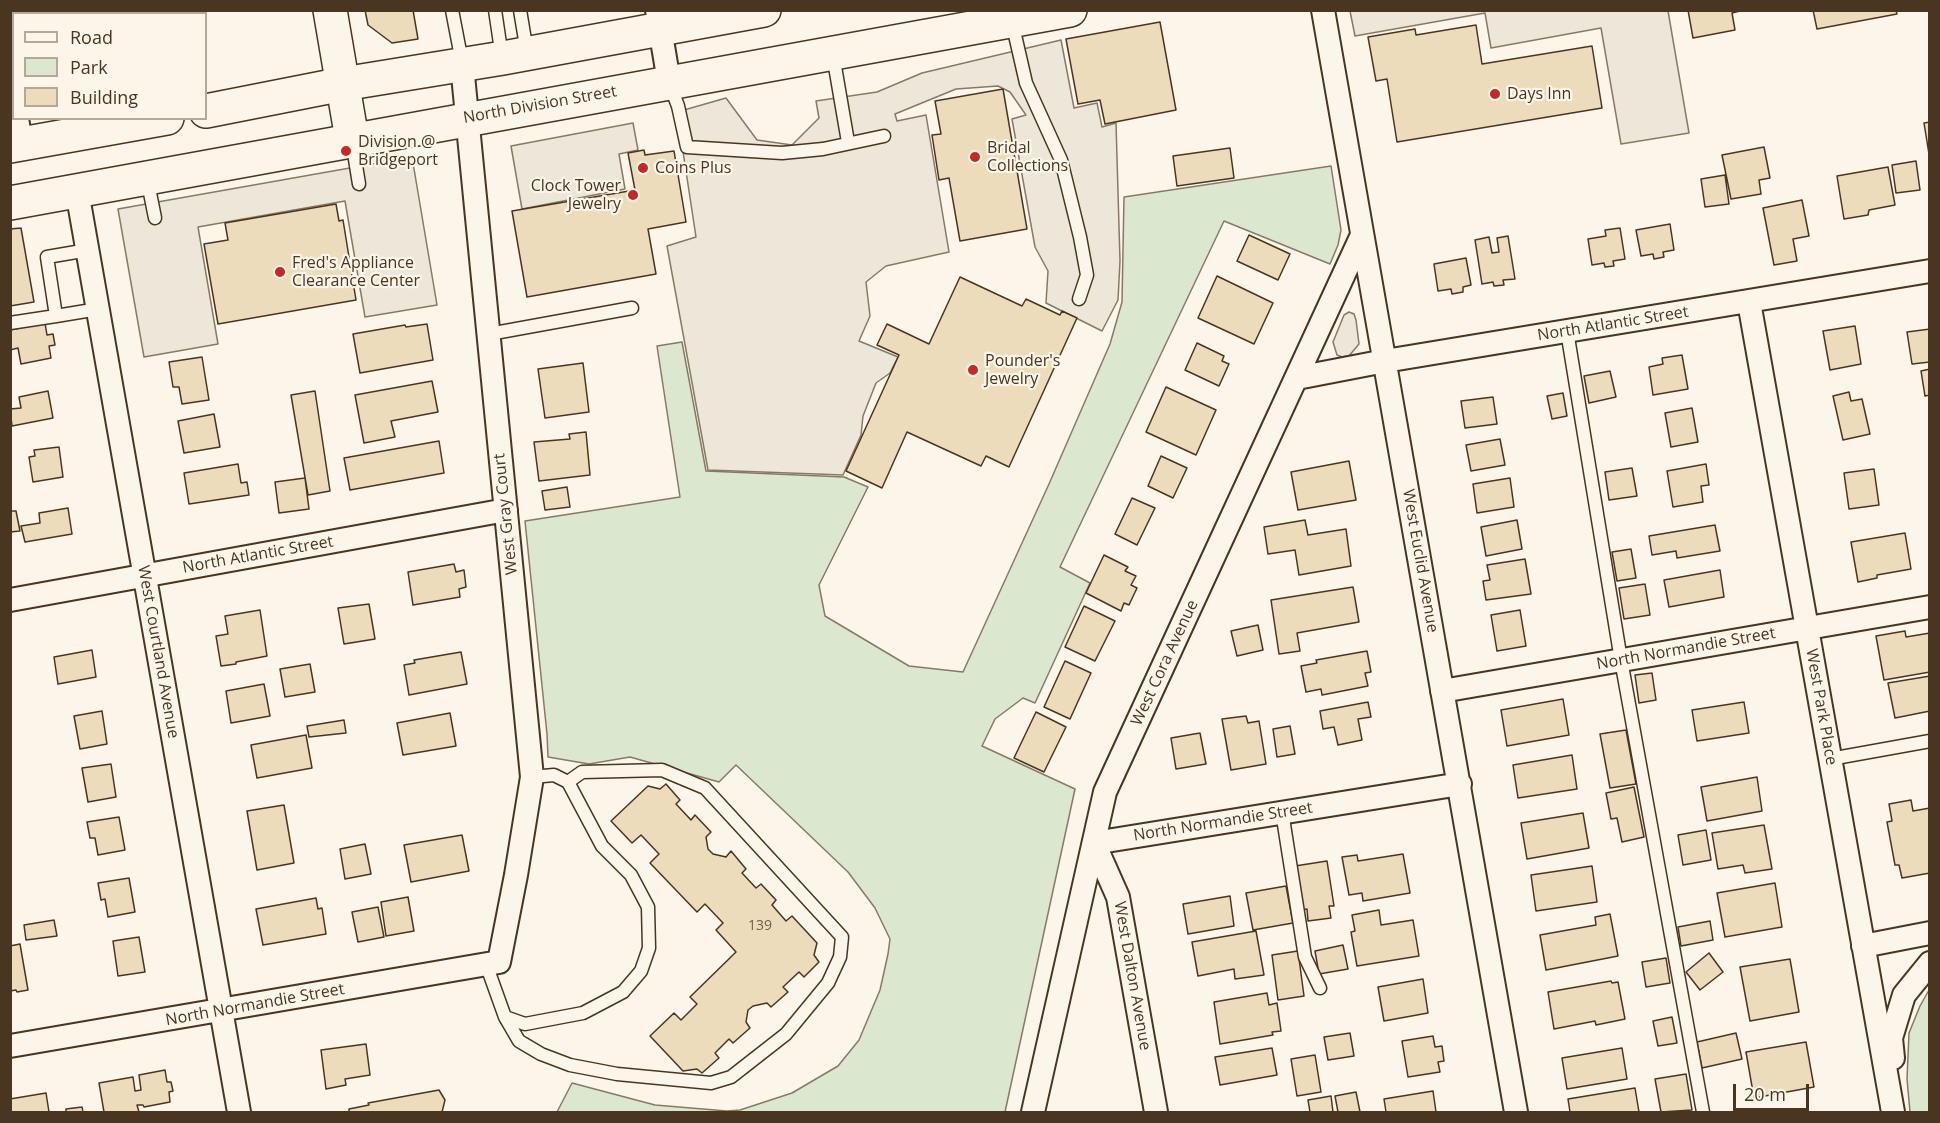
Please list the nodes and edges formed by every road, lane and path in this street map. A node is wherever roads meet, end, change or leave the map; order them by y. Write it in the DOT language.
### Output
graph roads {
  1 [pos="330,10"];
  2 [pos="452,10"];
  3 [pos="495,10"];
  4 [pos="520,10"];
  5 [pos="764,10"];
  6 [pos="1070,10"];
  7 [pos="1323,10"];
  8 [pos="659,20"];
  9 [pos="1011,21"];
  10 [pos="833,53"];
  11 [pos="515,56"];
  12 [pos="462,65"];
  13 [pos="669,82"];
  14 [pos="342,84"];
  15 [pos="207,111"];
  16 [pos="468,118"];
  17 [pos="150,120"];
  18 [pos="16,136"];
  19 [pos="884,136"];
  20 [pos="352,139"];
  21 [pos="848,142"];
  22 [pos="147,178"];
  23 [pos="359,184"];
  24 [pos="77,191"];
  25 [pos="10,203"];
  26 [pos="155,218"];
  27 [pos="1362,235"];
  28 [pos="88,250"];
  29 [pos="1929,271"];
  30 [pos="1079,299"];
  31 [pos="1749,302"];
  32 [pos="632,308"];
  33 [pos="98,309"];
  34 [pos="56,316"];
  35 [pos="10,323"];
  36 [pos="1566,332"];
  37 [pos="489,334"];
  38 [pos="1385,361"];
  39 [pos="1297,378"];
  40 [pos="506,510"];
  41 [pos="145,576"];
  42 [pos="10,600"];
  43 [pos="1929,607"];
  44 [pos="1807,629"];
  45 [pos="1621,660"];
  46 [pos="1442,691"];
  47 [pos="1929,741"];
  48 [pos="1830,759"];
  49 [pos="532,777"];
  50 [pos="568,782"];
  51 [pos="1460,784"];
  52 [pos="1282,812"];
  53 [pos="1094,843"];
  54 [pos="1929,933"];
  55 [pos="1863,946"];
  56 [pos="492,963"];
  57 [pos="1929,963"];
  58 [pos="1320,988"];
  59 [pos="222,1011"];
  60 [pos="505,1017"];
  61 [pos="10,1046"];
  62 [pos="239,1113"];
  63 [pos="1033,1113"];
  64 [pos="1156,1113"];
  65 [pos="1516,1113"];
  66 [pos="1703,1113"];
  67 [pos="1894,1113"];
  1 -- 14 [label="main road"];
  2 -- 12 [label="lane"];
  3 -- 11 [label="lane"];
  4 -- 11 [label="lane"];
  5 -- 8 [label="main road"];
  6 -- 9 [label="main road, North Division Street"];
  7 -- 27 [label="street, West Euclid Avenue"];
  8 -- 11 [label="main road"];
  8 -- 13 [label="street"];
  9 -- 10 [label="main road, North Division Street"];
  9 -- 30 [label="lane"];
  10 -- 13 [label="main road, North Division Street"];
  10 -- 21 [label="lane"];
  11 -- 12 [label="main road"];
  12 -- 14 [label="main road"];
  12 -- 16 [label="street, West Gray Court"];
  13 -- 16 [label="main road, North Division Street"];
  13 -- 21 [label="lane"];
  14 -- 15 [label="main road"];
  14 -- 20 [label="main road"];
  16 -- 20 [label="main road, North Division Street"];
  16 -- 37 [label="street, West Gray Court"];
  17 -- 18 [label="main road"];
  19 -- 21 [label="lane"];
  20 -- 22 [label="main road, North Division Street"];
  20 -- 23 [label="lane"];
  22 -- 24 [label="main road, North Division Street"];
  22 -- 26 [label="lane"];
  24 -- 25 [label="main road, North Division Street"];
  24 -- 28 [label="street, West Courtland Avenue"];
  27 -- 38 [label="street, West Euclid Avenue"];
  27 -- 39 [label="street, West Cora Avenue"];
  28 -- 33 [label="street, West Courtland Avenue"];
  28 -- 34 [label="lane"];
  29 -- 31 [label="street, North Atlantic Street"];
  31 -- 36 [label="street, North Atlantic Street"];
  31 -- 44 [label="street, West Park Place"];
  32 -- 37 [label="lane"];
  33 -- 34 [label="lane"];
  33 -- 41 [label="street, West Courtland Avenue"];
  34 -- 35 [label="lane"];
  36 -- 38 [label="street, North Atlantic Street"];
  36 -- 45 [label="lane"];
  37 -- 40 [label="street, West Gray Court"];
  38 -- 39 [label="street, North Atlantic Street"];
  38 -- 46 [label="street, West Euclid Avenue"];
  39 -- 53 [label="street, West Cora Avenue"];
  40 -- 41 [label="street, North Atlantic Street"];
  40 -- 49 [label="street, West Gray Court"];
  41 -- 42 [label="street, North Atlantic Street"];
  41 -- 59 [label="street, West Courtland Avenue"];
  43 -- 44 [label="street, North Normandie Street"];
  44 -- 45 [label="street, North Normandie Street"];
  44 -- 48 [label="street, West Park Place"];
  45 -- 46 [label="street, North Normandie Street"];
  45 -- 66 [label="lane"];
  46 -- 51 [label="street, West Euclid Avenue"];
  47 -- 48 [label="lane"];
  48 -- 55 [label="street, West Park Place"];
  49 -- 50 [label="lane"];
  49 -- 56 [label="street, West Gray Court"];
  50 -- 60 [label="lane"];
  50 -- 60 [label="lane"];
  51 -- 52 [label="street, North Normandie Street"];
  51 -- 65 [label="street, West Euclid Avenue"];
  52 -- 53 [label="street, North Normandie Street"];
  52 -- 58 [label="lane"];
  53 -- 63 [label="street, West Cora Avenue"];
  53 -- 64 [label="street, West Dalton Avenue"];
  54 -- 55 [label="street"];
  55 -- 67 [label="street, West Park Place"];
  56 -- 59 [label="street, North Normandie Street"];
  56 -- 60 [label="lane"];
  57 -- 67 [label="street"];
  59 -- 61 [label="street, North Normandie Street"];
  59 -- 62 [label="street, West Courtland Avenue"];
}
